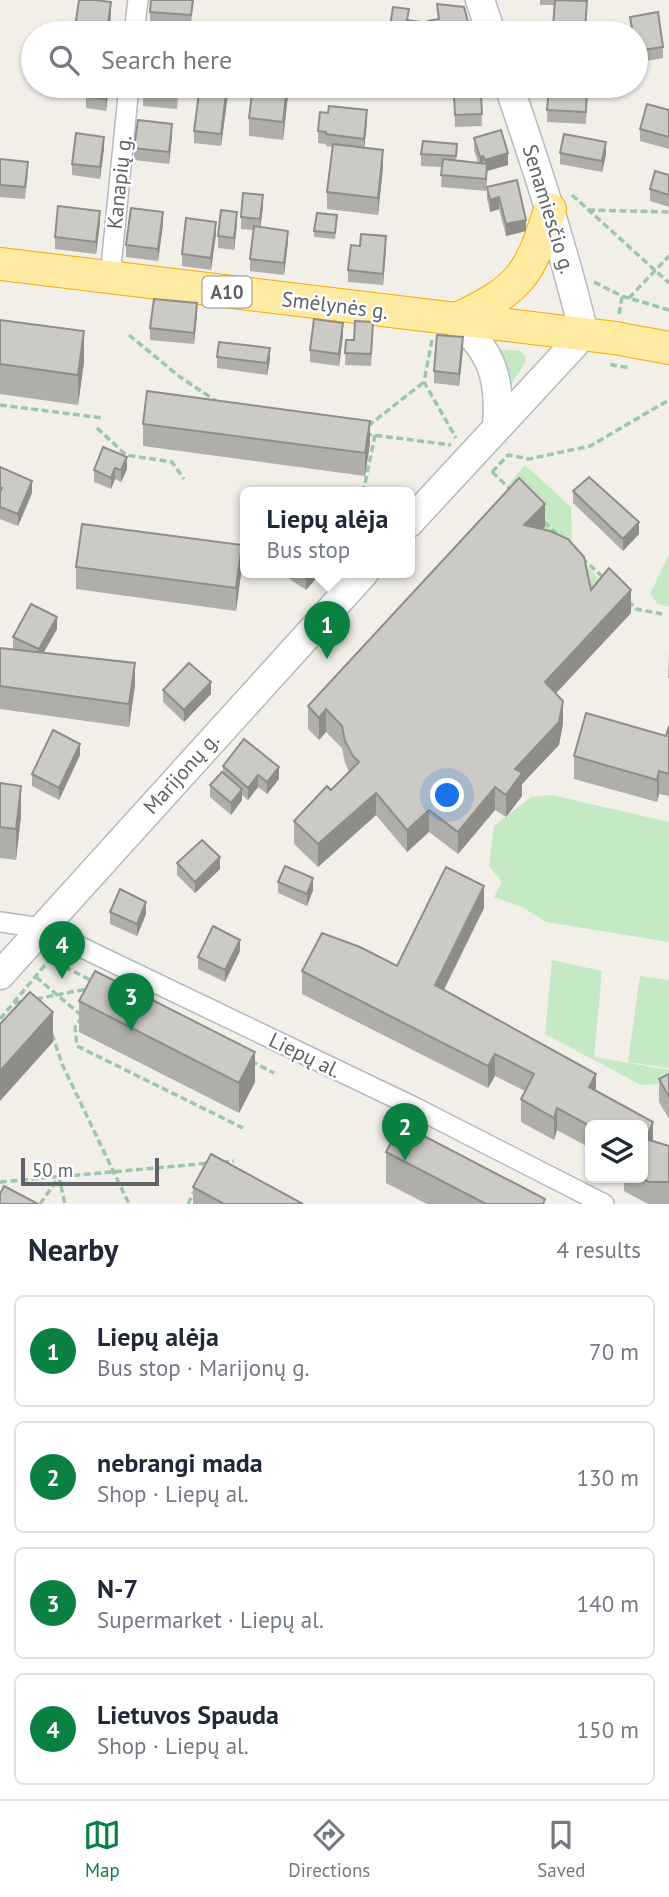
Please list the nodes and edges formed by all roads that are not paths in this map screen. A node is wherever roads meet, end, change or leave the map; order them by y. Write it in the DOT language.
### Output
graph roads {
  1 [pos="138,0"];
  2 [pos="480,0"];
  3 [pos="136,21"];
  4 [pos="487,21"];
  5 [pos="128,98"];
  6 [pos="514,98"];
  7 [pos="559,201"];
  8 [pos="0,264"];
  9 [pos="110,277"];
  10 [pos="444,319"];
  11 [pos="584,334"];
  12 [pos="669,348"];
  13 [pos="497,426"];
  14 [pos="415,516"];
  15 [pos="358,578"];
  16 [pos="0,922"];
  17 [pos="40,928"];
  18 [pos="8,966"];
  19 [pos="604,1204"];
  1 -- 3 [label="street"];
  2 -- 4 [label="main road"];
  5 -- 9 [label="street, Kanapių g."];
  6 -- 7 [label="main road, Senamiesčio g."];
  7 -- 10 [label="highway"];
  7 -- 11 [label="main road, Senamiesčio g."];
  8 -- 9 [label="highway, Smėlynės g. / A10"];
  9 -- 10 [label="highway, Smėlynės g. / A10"];
  10 -- 11 [label="highway, Smėlynės g. / A10"];
  10 -- 13 [label="main road"];
  11 -- 12 [label="highway, Smėlynės g. / A10"];
  11 -- 13 [label="main road"];
  13 -- 14 [label="main road"];
  15 -- 17 [label="main road, Marijonų g."];
  16 -- 17 [label="street, Liepų al."];
  17 -- 18 [label="main road, Marijonų g."];
  17 -- 19 [label="street, Liepų al."];
}
